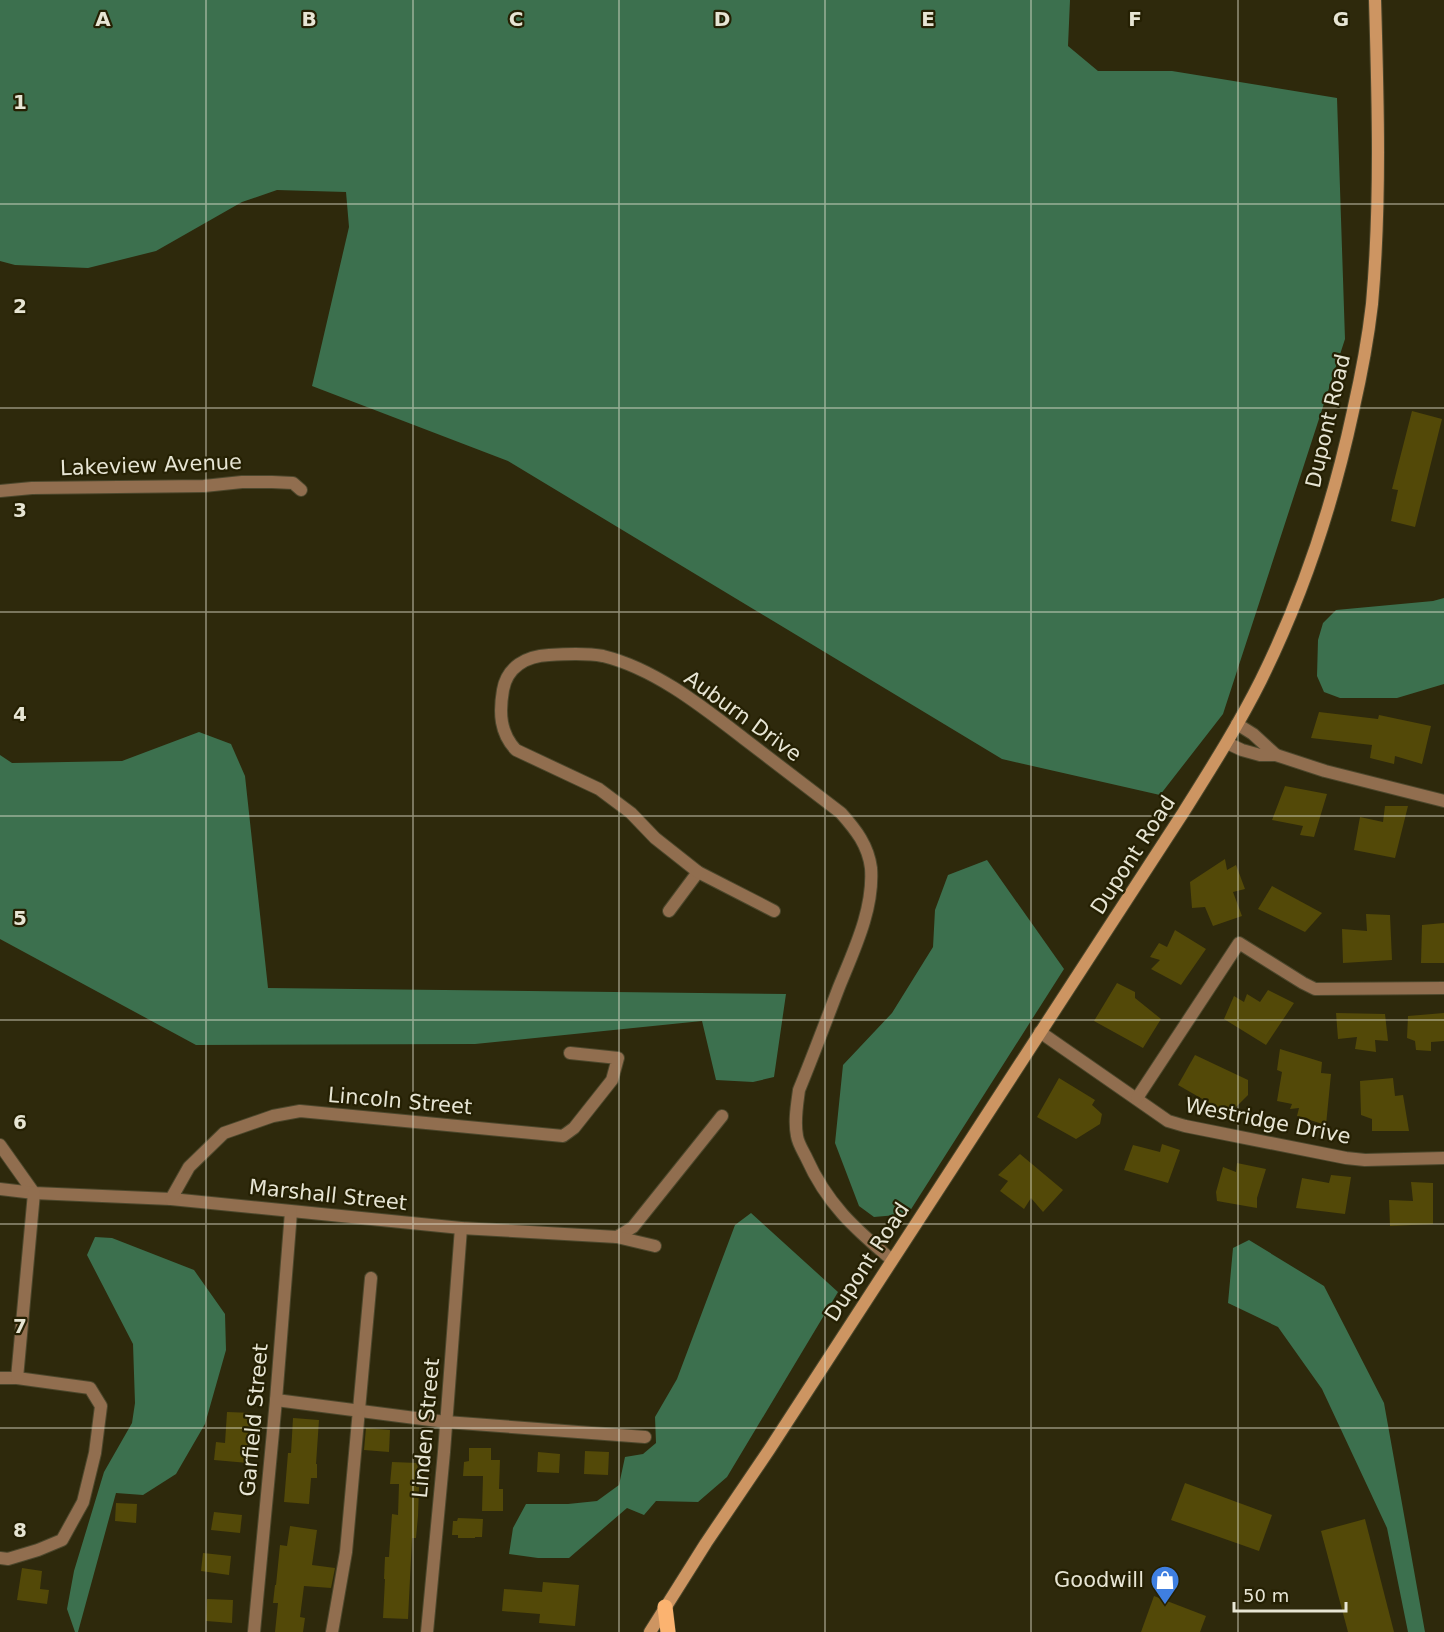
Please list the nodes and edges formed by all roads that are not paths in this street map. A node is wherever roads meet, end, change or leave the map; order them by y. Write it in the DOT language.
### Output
graph roads {
  1 [pos="1375,0"];
  2 [pos="302,490"];
  3 [pos="0,491"];
  4 [pos="1237,724"];
  5 [pos="1227,743"];
  6 [pos="1276,755"];
  7 [pos="1444,801"];
  8 [pos="698,872"];
  9 [pos="669,910"];
  10 [pos="774,911"];
  11 [pos="1444,988"];
  12 [pos="1040,1032"];
  13 [pos="570,1053"];
  14 [pos="1137,1098"];
  15 [pos="722,1116"];
  16 [pos="0,1145"];
  17 [pos="1444,1158"];
  18 [pos="0,1189"];
  19 [pos="34,1193"];
  20 [pos="171,1199"];
  21 [pos="291,1212"];
  22 [pos="461,1228"];
  23 [pos="618,1237"];
  24 [pos="655,1246"];
  25 [pos="892,1260"];
  26 [pos="371,1278"];
  27 [pos="0,1378"];
  28 [pos="17,1378"];
  29 [pos="276,1400"];
  30 [pos="359,1411"];
  31 [pos="446,1422"];
  32 [pos="645,1437"];
  33 [pos="0,1558"];
  34 [pos="665,1607"];
  35 [pos="254,1632"];
  36 [pos="332,1632"];
  37 [pos="427,1632"];
  38 [pos="650,1632"];
  39 [pos="668,1632"];
  1 -- 4 [label="street, Dupont Road"];
  2 -- 3 [label="street, Lakeview Avenue"];
  4 -- 5 [label="street, Dupont Road"];
  4 -- 6 [label="street"];
  5 -- 6 [label="street"];
  5 -- 12 [label="street, Dupont Road"];
  6 -- 7 [label="street"];
  8 -- 9 [label="street"];
  8 -- 10 [label="street, Auburn Drive"];
  8 -- 25 [label="street, Auburn Drive"];
  11 -- 14 [label="street"];
  12 -- 14 [label="street, Westridge Drive"];
  12 -- 25 [label="street, Dupont Road"];
  13 -- 20 [label="street, Lincoln Street"];
  14 -- 17 [label="street, Westridge Drive"];
  15 -- 23 [label="street"];
  16 -- 19 [label="street"];
  18 -- 19 [label="street, Marshall Street"];
  19 -- 20 [label="street, Marshall Street"];
  19 -- 28 [label="street"];
  20 -- 21 [label="street, Marshall Street"];
  21 -- 22 [label="street, Marshall Street"];
  21 -- 29 [label="street, Garfield Street"];
  22 -- 23 [label="street, Marshall Street"];
  22 -- 31 [label="street, Linden Street"];
  23 -- 24 [label="street, Marshall Street"];
  25 -- 34 [label="street, Dupont Road"];
  26 -- 30 [label="street"];
  27 -- 28 [label="street"];
  28 -- 33 [label="street"];
  29 -- 30 [label="street"];
  29 -- 35 [label="street, Garfield Street"];
  30 -- 31 [label="street"];
  30 -- 36 [label="street"];
  31 -- 32 [label="street"];
  31 -- 37 [label="street, Linden Street"];
  34 -- 38 [label="street, Dupont Road"];
  34 -- 39 [label="main road"];
}
